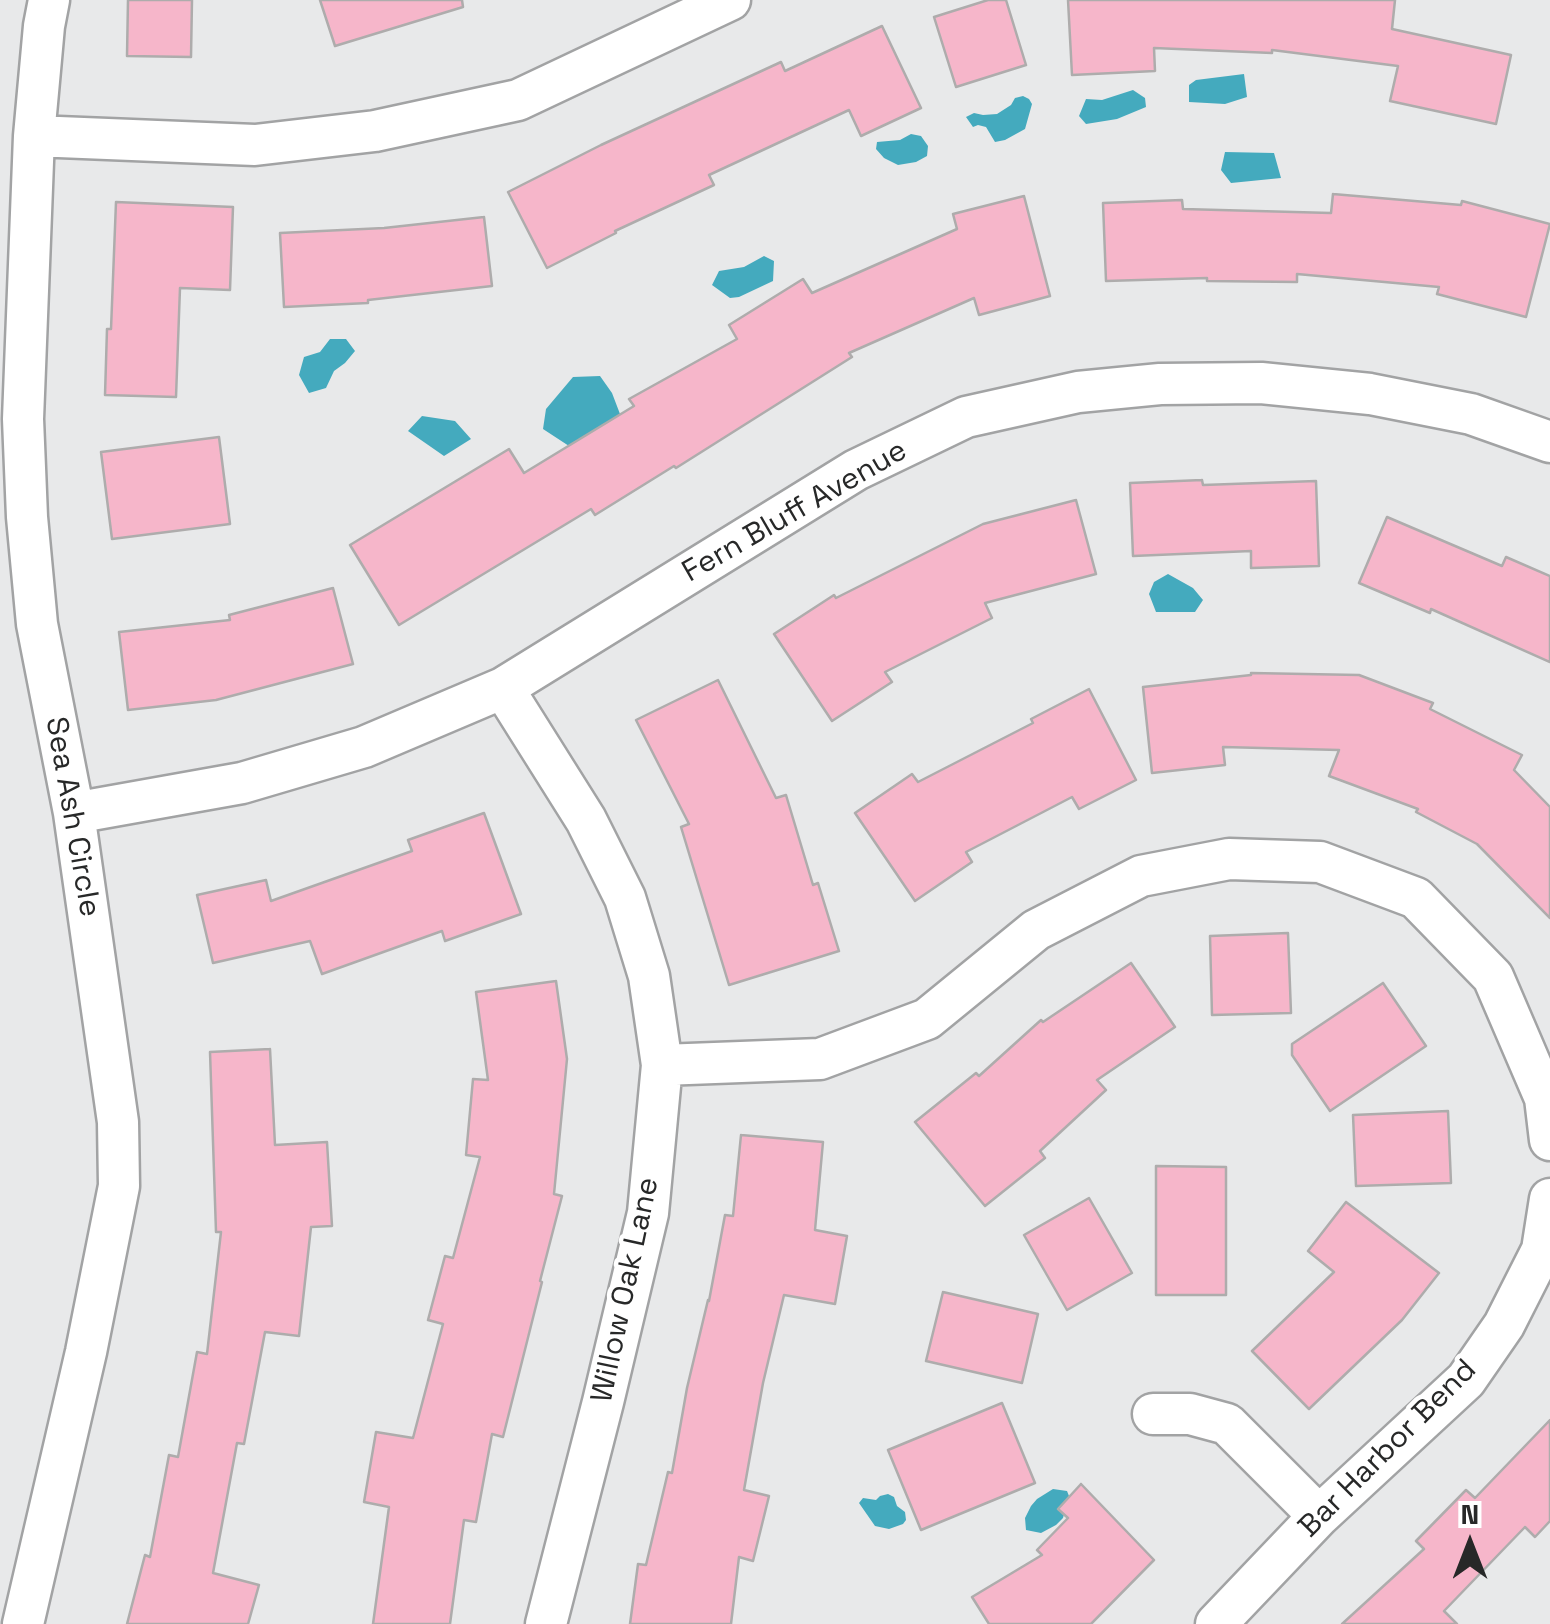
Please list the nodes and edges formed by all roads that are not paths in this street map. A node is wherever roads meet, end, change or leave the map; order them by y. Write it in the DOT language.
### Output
graph roads {
  1 [pos="50,0"];
  2 [pos="730,0"];
  3 [pos="34,136"];
  4 [pos="1550,442"];
  5 [pos="503,688"];
  6 [pos="74,813"];
  7 [pos="662,1065"];
  8 [pos="1550,1140"];
  9 [pos="1550,1199"];
  10 [pos="1153,1414"];
  11 [pos="1319,1516"];
  12 [pos="23,1624"];
  13 [pos="546,1624"];
  14 [pos="1216,1624"];
  1 -- 3 [label="street, Sea Ash Circle"];
  2 -- 3 [label="street"];
  3 -- 6 [label="street, Sea Ash Circle"];
  4 -- 5 [label="street, Fern Bluff Avenue"];
  5 -- 6 [label="street, Fern Bluff Avenue"];
  5 -- 7 [label="street, Willow Oak Lane"];
  6 -- 12 [label="street, Sea Ash Circle"];
  7 -- 8 [label="street"];
  7 -- 13 [label="street, Willow Oak Lane"];
  9 -- 11 [label="street, Bar Harbor Bend"];
  10 -- 11 [label="street"];
  11 -- 14 [label="street, Bar Harbor Bend"];
}
